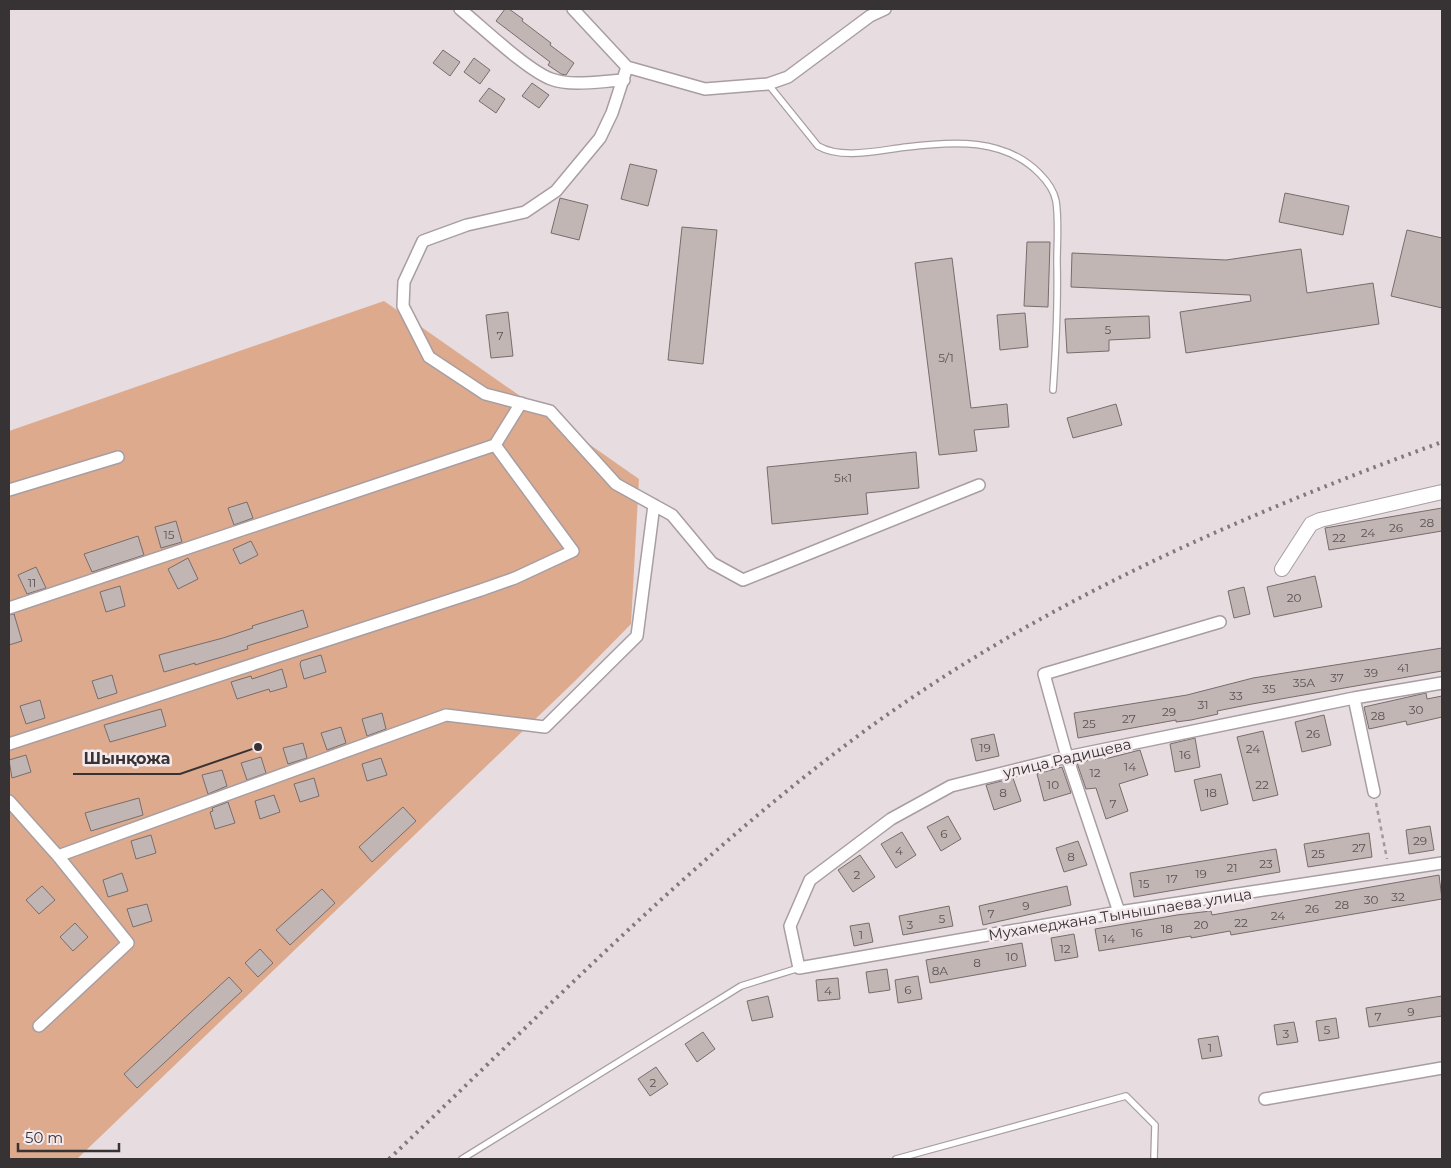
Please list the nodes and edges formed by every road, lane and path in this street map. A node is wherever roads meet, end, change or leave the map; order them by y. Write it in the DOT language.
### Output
graph roads {
  1 [pos="460,9"];
  2 [pos="573,9"];
  3 [pos="885,9"];
  4 [pos="627,68"];
  5 [pos="624,80"];
  6 [pos="768,84"];
  7 [pos="1053,390"];
  8 [pos="521,403"];
  9 [pos="495,445"];
  10 [pos="118,457"];
  11 [pos="979,485"];
  12 [pos="9,490"];
  13 [pos="1442,492"];
  14 [pos="654,505"];
  15 [pos="1282,569"];
  16 [pos="9,608"];
  17 [pos="1220,622"];
  18 [pos="1442,683"];
  19 [pos="1354,698"];
  20 [pos="9,744"];
  21 [pos="1067,756"];
  22 [pos="1374,792"];
  23 [pos="9,801"];
  24 [pos="58,856"];
  25 [pos="1442,863"];
  26 [pos="1390,872"];
  27 [pos="1119,912"];
  28 [pos="799,968"];
  29 [pos="40,1026"];
  30 [pos="1442,1068"];
  31 [pos="1266,1099"];
  32 [pos="462,1159"];
  33 [pos="896,1159"];
  34 [pos="1154,1159"];
  1 -- 5 [label="street"];
  2 -- 4 [label="street"];
  3 -- 6 [label="street"];
  4 -- 5 [label="street"];
  4 -- 6 [label="street"];
  5 -- 8 [label="street"];
  6 -- 7 [label="lane"];
  8 -- 9 [label="street"];
  8 -- 14 [label="street"];
  9 -- 16 [label="street"];
  9 -- 20 [label="street"];
  10 -- 12 [label="street"];
  11 -- 14 [label="street"];
  13 -- 15 [label="street"];
  14 -- 24 [label="street"];
  17 -- 21 [label="street"];
  18 -- 19 [label="street, улица Радищева"];
  19 -- 21 [label="street, улица Радищева"];
  19 -- 22 [label="street"];
  21 -- 27 [label="street"];
  21 -- 28 [label="street, улица Радищева"];
  22 -- 26 [label="path"];
  23 -- 24 [label="street"];
  24 -- 29 [label="street"];
  25 -- 26 [label="street, Мухамеджана Тынышпаева улица"];
  26 -- 27 [label="street, Мухамеджана Тынышпаева улица"];
  27 -- 28 [label="street, Мухамеджана Тынышпаева улица"];
  28 -- 32 [label="lane"];
  30 -- 31 [label="street"];
  33 -- 34 [label="lane"];
}
